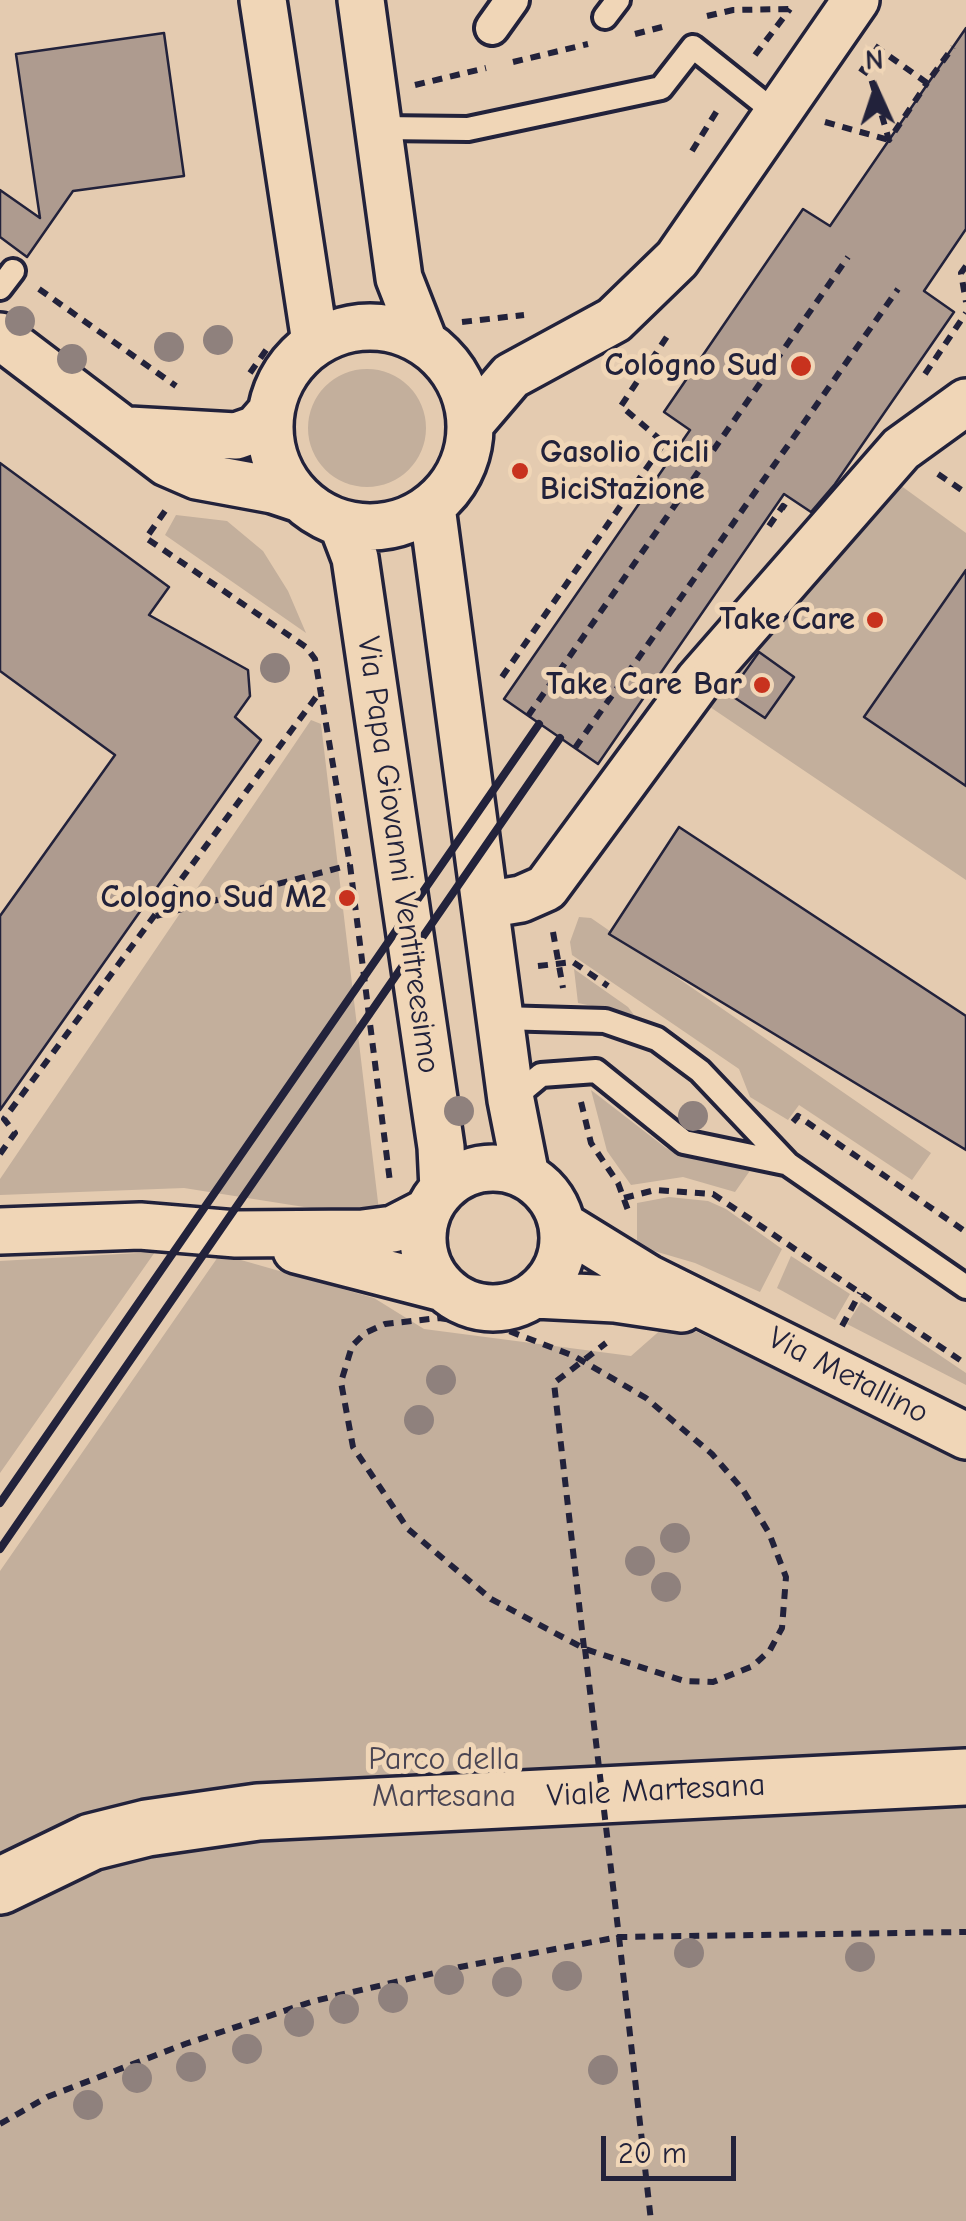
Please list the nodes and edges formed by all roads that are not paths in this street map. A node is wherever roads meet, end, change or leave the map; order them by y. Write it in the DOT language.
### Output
graph roads {
  1 [pos="262,0"];
  2 [pos="361,0"];
  3 [pos="512,0"];
  4 [pos="850,26"];
  5 [pos="492,28"];
  6 [pos="781,109"];
  7 [pos="378,110"];
  8 [pos="544,333"];
  9 [pos="0,336"];
  10 [pos="316,342"];
  11 [pos="435,352"];
  12 [pos="257,397"];
  13 [pos="966,402"];
  14 [pos="470,424"];
  15 [pos="130,430"];
  16 [pos="300,499"];
  17 [pos="432,506"];
  18 [pos="342,524"];
  19 [pos="485,905"];
  20 [pos="501,1018"];
  21 [pos="511,1100"];
  22 [pos="788,1164"];
  23 [pos="526,1176"];
  24 [pos="435,1200"];
  25 [pos="562,1225"];
  26 [pos="0,1231"];
  27 [pos="236,1234"];
  28 [pos="966,1287"];
  29 [pos="443,1288"];
  30 [pos="534,1295"];
  31 [pos="730,1319"];
  32 [pos="966,1436"];
  33 [pos="966,1777"];
  34 [pos="0,1886"];
  1 -- 10 [label="street"];
  2 -- 7 [label="street"];
  3 -- 5 [label="street"];
  4 -- 6 [label="street"];
  6 -- 7 [label="lane"];
  6 -- 8 [label="street"];
  7 -- 11 [label="street"];
  8 -- 11 [label="street"];
  8 -- 14 [label="street"];
  9 -- 15 [label="street"];
  10 -- 11 [label="street"];
  10 -- 12 [label="street"];
  11 -- 14 [label="street"];
  12 -- 15 [label="street"];
  12 -- 16 [label="street"];
  13 -- 19 [label="street"];
  14 -- 17 [label="street"];
  15 -- 16 [label="street"];
  16 -- 18 [label="street"];
  17 -- 18 [label="street"];
  17 -- 19 [label="street"];
  18 -- 24 [label="street, Via Papa Giovanni Ventitreesimo"];
  19 -- 20 [label="street"];
  20 -- 21 [label="street"];
  20 -- 22 [label="lane"];
  21 -- 22 [label="lane"];
  21 -- 23 [label="street"];
  22 -- 28 [label="lane"];
  23 -- 24 [label="street"];
  23 -- 25 [label="street"];
  24 -- 27 [label="street"];
  24 -- 29 [label="street"];
  25 -- 30 [label="street"];
  25 -- 31 [label="street, Via Metallino"];
  26 -- 27 [label="street"];
  27 -- 29 [label="street"];
  29 -- 30 [label="street"];
  30 -- 31 [label="street, Via Metallino"];
  31 -- 32 [label="street, Via Metallino"];
  33 -- 34 [label="street, Viale Martesana"];
}
